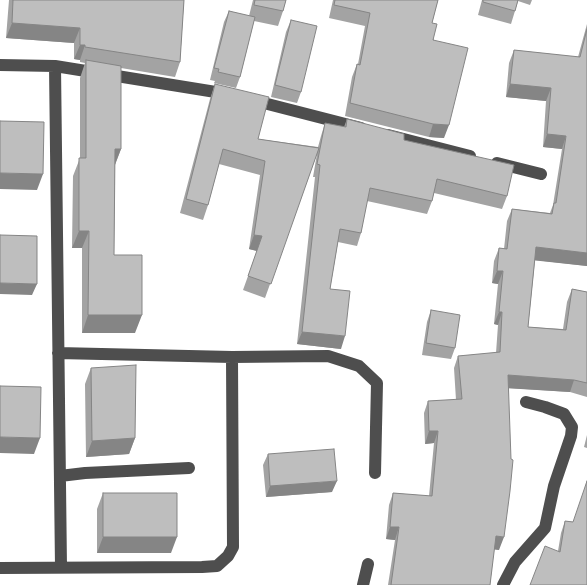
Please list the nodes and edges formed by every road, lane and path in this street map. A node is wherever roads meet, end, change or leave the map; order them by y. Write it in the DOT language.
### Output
graph roads {
  1 [pos="0,65"];
  2 [pos="54,66"];
  3 [pos="541,174"];
  4 [pos="58,352"];
  5 [pos="232,357"];
  6 [pos="526,402"];
  7 [pos="189,468"];
  8 [pos="375,473"];
  9 [pos="60,476"];
  10 [pos="368,564"];
  11 [pos="61,567"];
  12 [pos="0,568"];
  13 [pos="363,585"];
  14 [pos="503,585"];
  1 -- 2 [label="street"];
  2 -- 3 [label="street"];
  2 -- 4 [label="street"];
  4 -- 5 [label="street"];
  4 -- 9 [label="street"];
  5 -- 8 [label="street"];
  5 -- 11 [label="street"];
  6 -- 14 [label="street"];
  7 -- 9 [label="street"];
  9 -- 11 [label="street"];
  10 -- 13 [label="street"];
  11 -- 12 [label="street"];
}
